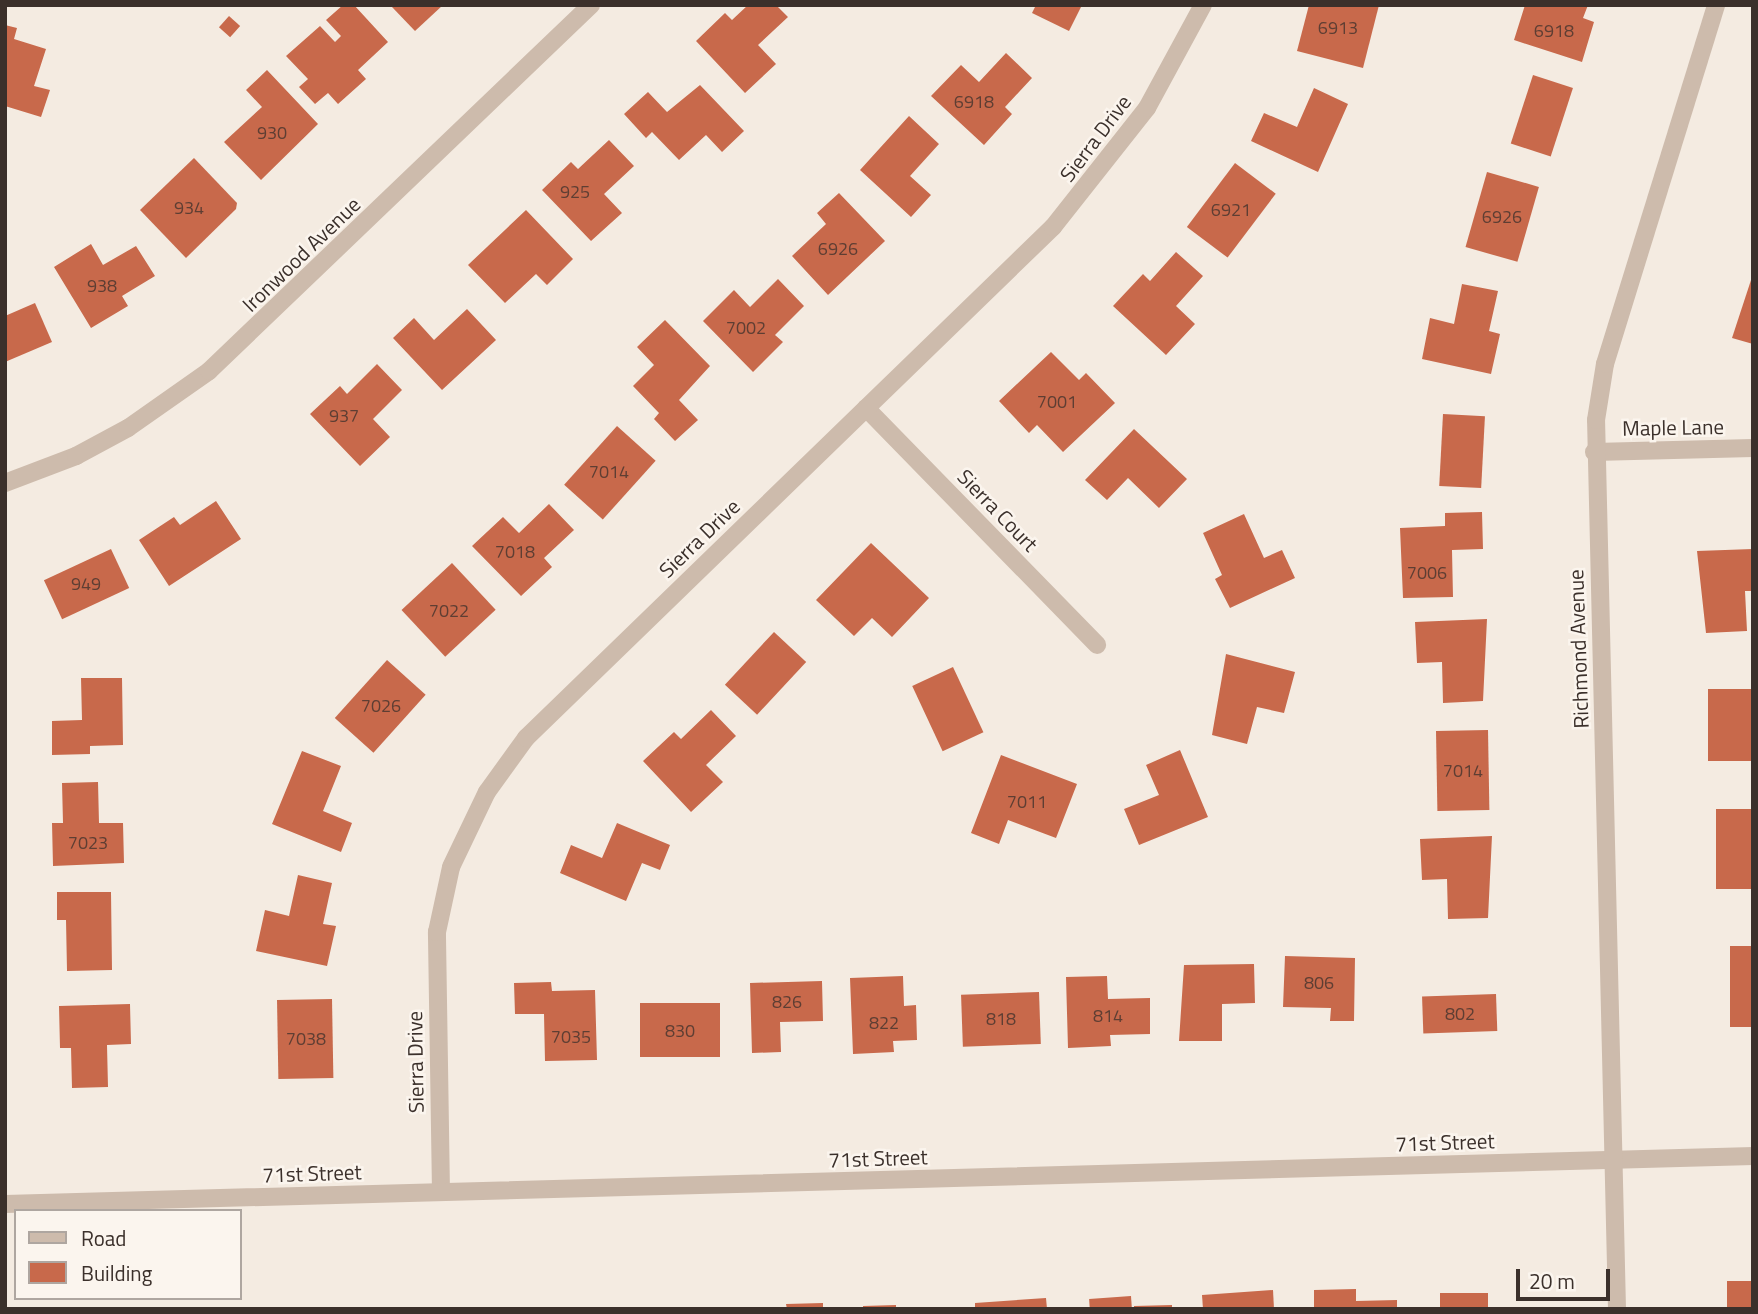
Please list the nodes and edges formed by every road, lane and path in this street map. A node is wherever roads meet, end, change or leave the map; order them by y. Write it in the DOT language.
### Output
graph roads {
  1 [pos="592,5"];
  2 [pos="1203,5"];
  3 [pos="1716,5"];
  4 [pos="866,408"];
  5 [pos="1753,448"];
  6 [pos="1594,452"];
  7 [pos="5,483"];
  8 [pos="1097,645"];
  9 [pos="1753,1156"];
  10 [pos="1615,1160"];
  11 [pos="441,1192"];
  12 [pos="5,1204"];
  13 [pos="1617,1309"];
  1 -- 7 [label="street, Ironwood Avenue"];
  2 -- 4 [label="street, Sierra Drive"];
  3 -- 6 [label="street, Richmond Avenue"];
  4 -- 8 [label="street, Sierra Court"];
  4 -- 11 [label="street, Sierra Drive"];
  5 -- 6 [label="street, Maple Lane"];
  6 -- 10 [label="street, Richmond Avenue"];
  9 -- 10 [label="street, 71st Street"];
  10 -- 11 [label="street, 71st Street"];
  10 -- 13 [label="street, Richmond Avenue"];
  11 -- 12 [label="street, 71st Street"];
}
